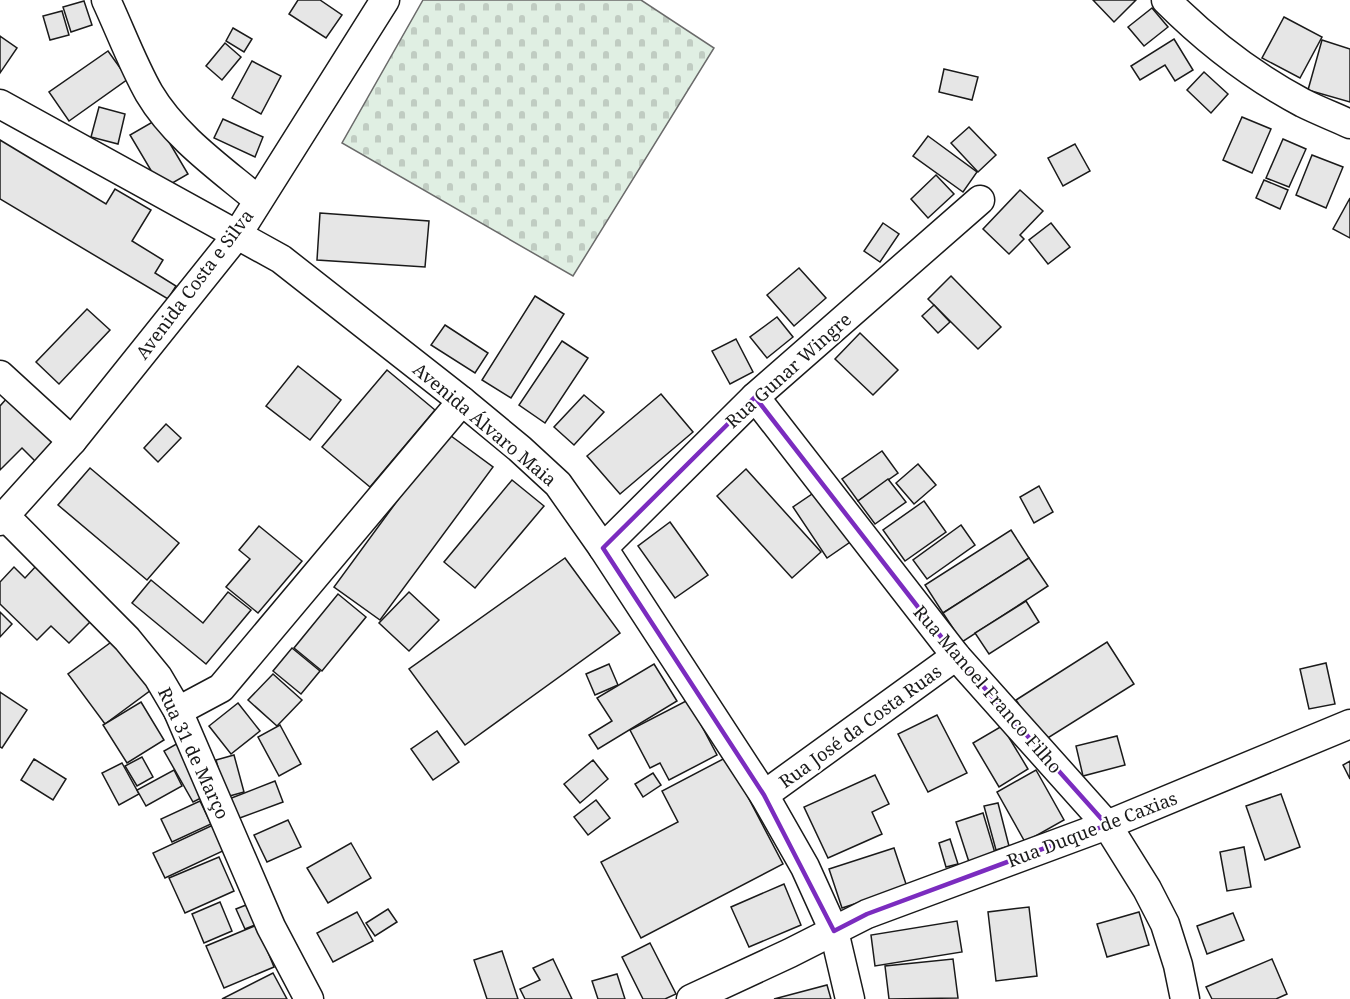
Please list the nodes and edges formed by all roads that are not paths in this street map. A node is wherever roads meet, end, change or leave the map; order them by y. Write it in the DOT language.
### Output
graph roads {
  1 [pos="106,0"];
  2 [pos="385,0"];
  3 [pos="1166,0"];
  4 [pos="0,104"];
  5 [pos="1350,124"];
  6 [pos="258,200"];
  7 [pos="980,200"];
  8 [pos="237,235"];
  9 [pos="0,375"];
  10 [pos="755,397"];
  11 [pos="462,401"];
  12 [pos="72,441"];
  13 [pos="2,519"];
  14 [pos="603,548"];
  15 [pos="956,656"];
  16 [pos="178,711"];
  17 [pos="1350,724"];
  18 [pos="764,795"];
  19 [pos="1107,825"];
  20 [pos="834,931"];
  21 [pos="309,999"];
  22 [pos="691,999"];
  23 [pos="850,999"];
  24 [pos="1185,999"];
  1 -- 6 [label="street"];
  2 -- 6 [label="street, Avenida Costa e Silva"];
  3 -- 5 [label="street"];
  4 -- 8 [label="street, Avenida Álvaro Maia"];
  6 -- 8 [label="street, Avenida Costa e Silva"];
  7 -- 10 [label="street, Rua Gunar Wingre"];
  8 -- 11 [label="street, Avenida Álvaro Maia"];
  8 -- 12 [label="street, Avenida Costa e Silva"];
  9 -- 12 [label="street"];
  10 -- 14 [label="street, Rua Gunar Wingre"];
  10 -- 15 [label="street, Rua Manoel Franco Filho"];
  11 -- 14 [label="street, Avenida Álvaro Maia"];
  11 -- 16 [label="street"];
  12 -- 13 [label="street, Avenida Costa e Silva"];
  13 -- 16 [label="street, Rua 31 de Março"];
  14 -- 18 [label="street, Avenida Álvaro Maia"];
  15 -- 18 [label="street, Rua José da Costa Ruas"];
  15 -- 19 [label="street, Rua Manoel Franco Filho"];
  16 -- 21 [label="street, Rua 31 de Março"];
  17 -- 19 [label="street, Rua Duque de Caxias"];
  18 -- 20 [label="street, Avenida Álvaro Maia"];
  19 -- 20 [label="street, Rua Duque de Caxias"];
  19 -- 24 [label="street, Rua Manoel Franco Filho"];
  20 -- 22 [label="street, Rua Duque de Caxias"];
  20 -- 23 [label="street, Avenida Álvaro Maia"];
}
